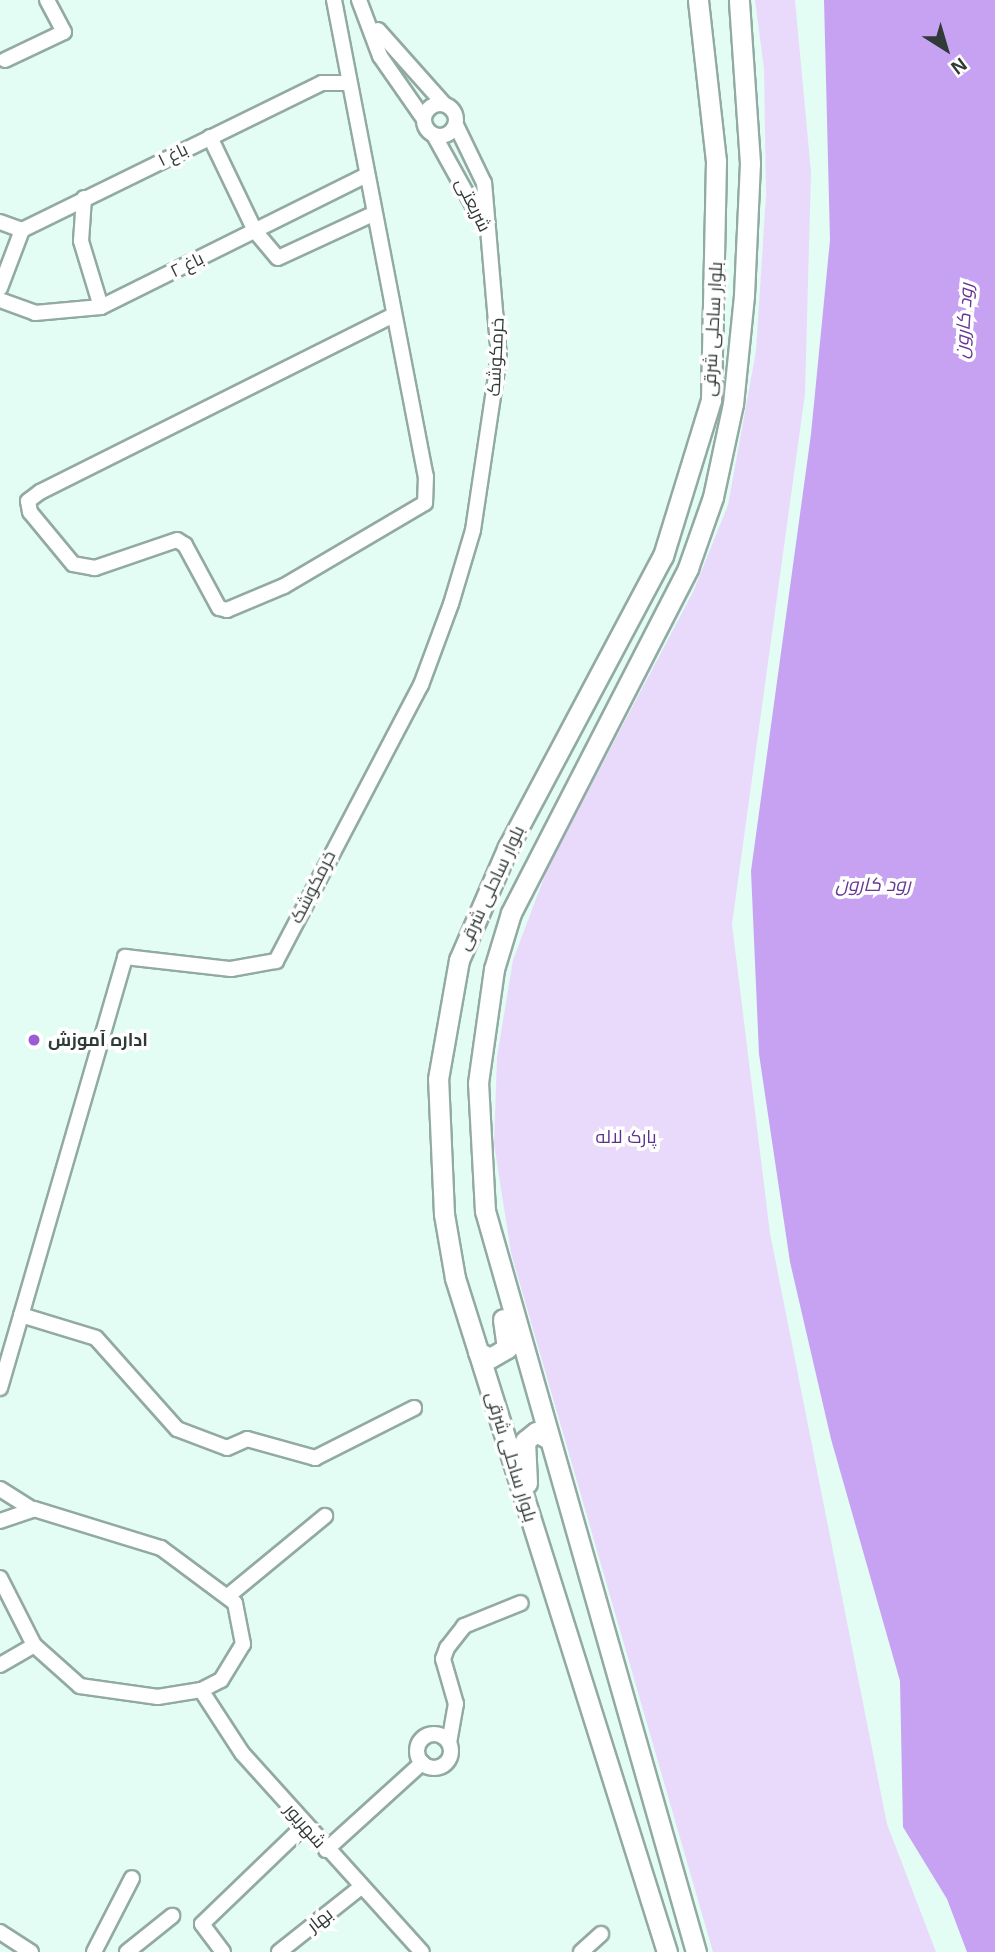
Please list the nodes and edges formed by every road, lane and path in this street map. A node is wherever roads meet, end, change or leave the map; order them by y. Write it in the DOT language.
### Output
graph roads {
  1 [pos="47,0"];
  2 [pos="334,0"];
  3 [pos="359,0"];
  4 [pos="368,0"];
  5 [pos="698,0"];
  6 [pos="739,0"];
  7 [pos="2,58"];
  8 [pos="349,83"];
  9 [pos="444,104"];
  10 [pos="424,119"];
  11 [pos="456,125"];
  12 [pos="434,135"];
  13 [pos="210,137"];
  14 [pos="365,176"];
  15 [pos="83,198"];
  16 [pos="373,214"];
  17 [pos="0,222"];
  18 [pos="22,230"];
  19 [pos="255,231"];
  20 [pos="491,241"];
  21 [pos="0,288"];
  22 [pos="0,300"];
  23 [pos="101,307"];
  24 [pos="393,315"];
  25 [pos="485,1211"];
  26 [pos="21,1315"];
  27 [pos="478,1352"];
  28 [pos="0,1388"];
  29 [pos="414,1408"];
  30 [pos="549,1439"];
  31 [pos="0,1489"];
  32 [pos="34,1510"];
  33 [pos="325,1517"];
  34 [pos="0,1521"];
  35 [pos="530,1521"];
  36 [pos="0,1578"];
  37 [pos="228,1596"];
  38 [pos="521,1603"];
  39 [pos="34,1645"];
  40 [pos="0,1665"];
  41 [pos="201,1690"];
  42 [pos="449,1743"];
  43 [pos="422,1763"];
  44 [pos="304,1825"];
  45 [pos="326,1850"];
  46 [pos="132,1878"];
  47 [pos="361,1887"];
  48 [pos="172,1916"];
  49 [pos="0,1932"];
  50 [pos="601,1934"];
  51 [pos="31,1952"];
  52 [pos="94,1952"];
  53 [pos="127,1952"];
  54 [pos="223,1952"];
  55 [pos="279,1952"];
  56 [pos="422,1952"];
  57 [pos="581,1952"];
  58 [pos="667,1952"];
  59 [pos="696,1952"];
  1 -- 7 [label="street"];
  2 -- 8 [label="street"];
  3 -- 10 [label="street"];
  4 -- 9 [label="street"];
  5 -- 27 [label="main road, بلوار ساحلی شرقی"];
  6 -- 25 [label="main road, بلوار ساحلی شرقی"];
  8 -- 13 [label="street, باغ ۱"];
  8 -- 14 [label="street"];
  9 -- 10 [label="street"];
  9 -- 11 [label="street"];
  10 -- 12 [label="street"];
  11 -- 12 [label="street"];
  11 -- 20 [label="street, شریعتی"];
  12 -- 20 [label="street, شریعتی"];
  13 -- 15 [label="street, باغ ۱"];
  13 -- 19 [label="street"];
  14 -- 16 [label="street"];
  14 -- 19 [label="street, باغ ۲"];
  15 -- 18 [label="street, باغ ۱"];
  15 -- 23 [label="street"];
  16 -- 19 [label="street"];
  16 -- 24 [label="street"];
  17 -- 18 [label="street"];
  18 -- 21 [label="street"];
  19 -- 23 [label="street, باغ ۲"];
  20 -- 26 [label="street, خرمکوشک"];
  22 -- 23 [label="street, باغ ۲"];
  24 -- 24 [label="street"];
  25 -- 27 [label="main road"];
  25 -- 30 [label="main road, بلوار ساحلی شرقی"];
  26 -- 28 [label="street, خرمکوشک"];
  26 -- 29 [label="street"];
  27 -- 35 [label="main road, بلوار ساحلی شرقی"];
  30 -- 35 [label="main road"];
  30 -- 59 [label="main road, بلوار ساحلی شرقی"];
  31 -- 32 [label="street"];
  32 -- 34 [label="street"];
  32 -- 37 [label="street"];
  33 -- 37 [label="street"];
  35 -- 58 [label="main road, بلوار ساحلی شرقی"];
  36 -- 39 [label="street"];
  37 -- 41 [label="street"];
  38 -- 42 [label="street"];
  39 -- 40 [label="street"];
  39 -- 41 [label="street"];
  41 -- 44 [label="street, شهریور"];
  42 -- 43 [label="street"];
  42 -- 43 [label="street"];
  43 -- 45 [label="street"];
  44 -- 45 [label="street, شهریور"];
  44 -- 54 [label="street"];
  45 -- 47 [label="street, شهریور"];
  46 -- 52 [label="street"];
  47 -- 55 [label="street, بهار"];
  47 -- 56 [label="street, شهریور"];
  48 -- 53 [label="street"];
  49 -- 51 [label="street"];
  50 -- 57 [label="street"];
}
